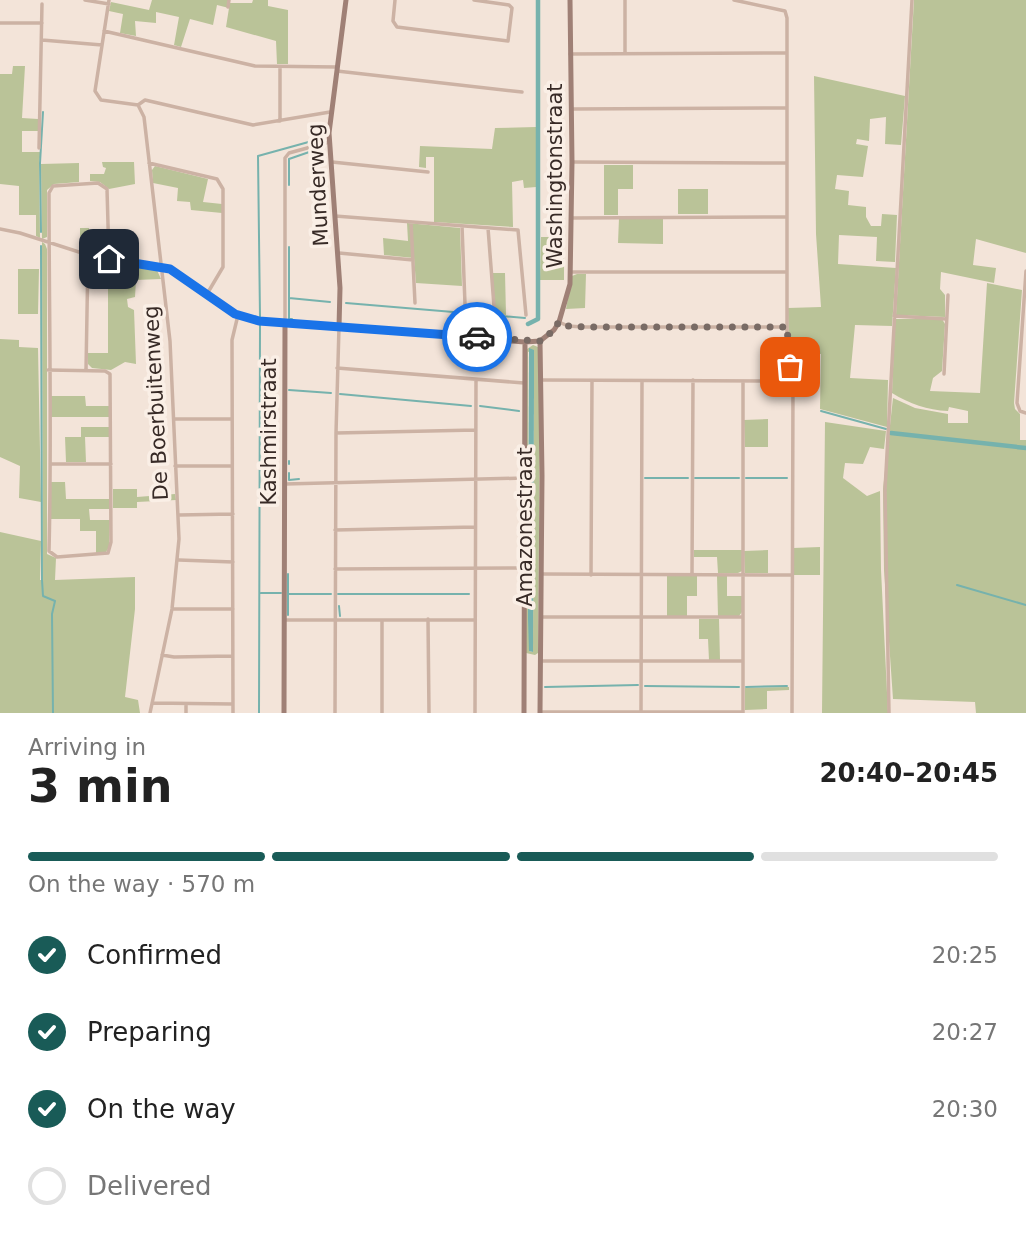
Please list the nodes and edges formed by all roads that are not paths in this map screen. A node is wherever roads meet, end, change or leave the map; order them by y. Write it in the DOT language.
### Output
graph roads {
  1 [pos="85,0"];
  2 [pos="229,0"];
  3 [pos="346,0"];
  4 [pos="395,0"];
  5 [pos="474,0"];
  6 [pos="570,0"];
  7 [pos="625,0"];
  8 [pos="734,0"];
  9 [pos="912,0"];
  10 [pos="109,2"];
  11 [pos="42,4"];
  12 [pos="228,7"];
  13 [pos="0,23"];
  14 [pos="42,23"];
  15 [pos="104,31"];
  16 [pos="42,40"];
  17 [pos="102,45"];
  18 [pos="625,53"];
  19 [pos="787,53"];
  20 [pos="570,54"];
  21 [pos="280,66"];
  22 [pos="337,69"];
  23 [pos="523,92"];
  24 [pos="138,105"];
  25 [pos="787,108"];
  26 [pos="572,109"];
  27 [pos="330,112"];
  28 [pos="280,121"];
  29 [pos="329,142"];
  30 [pos="39,148"];
  31 [pos="331,162"];
  32 [pos="572,162"];
  33 [pos="149,163"];
  34 [pos="787,163"];
  35 [pos="428,172"];
  36 [pos="335,216"];
  37 [pos="786,217"];
  38 [pos="571,218"];
  39 [pos="411,222"];
  40 [pos="462,226"];
  41 [pos="488,228"];
  42 [pos="0,229"];
  43 [pos="49,242"];
  44 [pos="338,253"];
  45 [pos="88,255"];
  46 [pos="109,259"];
  47 [pos="413,260"];
  48 [pos="162,267"];
  49 [pos="1026,271"];
  50 [pos="570,272"];
  51 [pos="787,272"];
  52 [pos="206,294"];
  53 [pos="948,295"];
  54 [pos="415,303"];
  55 [pos="464,304"];
  56 [pos="494,306"];
  57 [pos="526,315"];
  58 [pos="238,316"];
  59 [pos="894,316"];
  60 [pos="946,319"];
  61 [pos="559,322"];
  62 [pos="285,323"];
  63 [pos="339,327"];
  64 [pos="787,327"];
  65 [pos="540,341"];
  66 [pos="526,342"];
  67 [pos="337,368"];
  68 [pos="48,370"];
  69 [pos="86,370"];
  70 [pos="944,374"];
  71 [pos="476,380"];
  72 [pos="541,380"];
  73 [pos="693,380"];
  74 [pos="592,381"];
  75 [pos="642,381"];
  76 [pos="743,381"];
  77 [pos="793,381"];
  78 [pos="524,383"];
  79 [pos="1017,403"];
  80 [pos="1026,407"];
  81 [pos="1026,413"];
  82 [pos="174,419"];
  83 [pos="232,419"];
  84 [pos="476,430"];
  85 [pos="336,433"];
  86 [pos="49,464"];
  87 [pos="111,464"];
  88 [pos="232,466"];
  89 [pos="175,467"];
  90 [pos="476,478"];
  91 [pos="524,478"];
  92 [pos="336,483"];
  93 [pos="285,484"];
  94 [pos="233,514"];
  95 [pos="178,515"];
  96 [pos="475,527"];
  97 [pos="335,530"];
  98 [pos="178,560"];
  99 [pos="233,562"];
  100 [pos="523,568"];
  101 [pos="335,569"];
  102 [pos="476,569"];
  103 [pos="541,574"];
  104 [pos="591,575"];
  105 [pos="642,575"];
  106 [pos="692,575"];
  107 [pos="743,575"];
  108 [pos="792,575"];
  109 [pos="172,609"];
  110 [pos="233,609"];
  111 [pos="540,617"];
  112 [pos="642,617"];
  113 [pos="743,617"];
  114 [pos="335,619"];
  115 [pos="428,619"];
  116 [pos="285,620"];
  117 [pos="382,620"];
  118 [pos="475,620"];
  119 [pos="162,654"];
  120 [pos="232,656"];
  121 [pos="523,657"];
  122 [pos="541,659"];
  123 [pos="642,661"];
  124 [pos="743,661"];
  125 [pos="152,703"];
  126 [pos="186,704"];
  127 [pos="232,705"];
  128 [pos="641,712"];
  129 [pos="150,713"];
  130 [pos="186,713"];
  131 [pos="233,713"];
  132 [pos="284,713"];
  133 [pos="335,713"];
  134 [pos="382,713"];
  135 [pos="429,713"];
  136 [pos="475,713"];
  137 [pos="524,713"];
  138 [pos="540,713"];
  139 [pos="743,713"];
  140 [pos="792,713"];
  141 [pos="889,713"];
  1 -- 10 [label="street"];
  2 -- 12 [label="street"];
  3 -- 22 [label="street, Munderweg"];
  4 -- 5 [label="street"];
  6 -- 20 [label="street, Washingtonstraat"];
  7 -- 18 [label="street"];
  8 -- 19 [label="street"];
  9 -- 59 [label="street"];
  10 -- 15 [label="street"];
  11 -- 14 [label="street"];
  13 -- 14 [label="street"];
  14 -- 16 [label="street"];
  15 -- 17 [label="street"];
  15 -- 21 [label="street"];
  16 -- 17 [label="street"];
  16 -- 30 [label="street"];
  17 -- 24 [label="street"];
  18 -- 19 [label="street"];
  18 -- 20 [label="street"];
  19 -- 25 [label="street"];
  20 -- 26 [label="street, Washingtonstraat"];
  21 -- 22 [label="street"];
  21 -- 28 [label="street"];
  22 -- 23 [label="street"];
  22 -- 27 [label="street, Munderweg"];
  24 -- 28 [label="street"];
  24 -- 33 [label="street, De Boerbuitenweg"];
  25 -- 26 [label="street"];
  25 -- 34 [label="street"];
  26 -- 32 [label="street, Washingtonstraat"];
  27 -- 28 [label="street"];
  27 -- 29 [label="street, Munderweg"];
  29 -- 31 [label="street, Munderweg"];
  29 -- 62 [label="street, Kashmirstraat"];
  31 -- 35 [label="street"];
  31 -- 36 [label="street, Munderweg"];
  32 -- 34 [label="street"];
  32 -- 38 [label="street, Washingtonstraat"];
  33 -- 48 [label="street, De Boerbuitenweg"];
  33 -- 52 [label="street"];
  34 -- 37 [label="street"];
  36 -- 39 [label="street"];
  36 -- 44 [label="street, Munderweg"];
  37 -- 38 [label="street"];
  37 -- 51 [label="street"];
  38 -- 50 [label="street, Washingtonstraat"];
  39 -- 40 [label="street"];
  39 -- 47 [label="street"];
  40 -- 41 [label="street"];
  40 -- 55 [label="street"];
  41 -- 56 [label="street"];
  41 -- 57 [label="street"];
  42 -- 43 [label="street"];
  43 -- 45 [label="street"];
  43 -- 46 [label="street"];
  43 -- 68 [label="street"];
  44 -- 47 [label="street"];
  44 -- 63 [label="street, Munderweg"];
  45 -- 46 [label="street"];
  45 -- 69 [label="street"];
  46 -- 48 [label="street"];
  47 -- 54 [label="street"];
  48 -- 52 [label="street"];
  48 -- 82 [label="street, De Boerbuitenweg"];
  49 -- 79 [label="street"];
  50 -- 51 [label="street"];
  50 -- 61 [label="street, Washingtonstraat"];
  51 -- 64 [label="street"];
  52 -- 58 [label="street"];
  53 -- 60 [label="street"];
  58 -- 62 [label="street"];
  58 -- 83 [label="street"];
  59 -- 60 [label="street"];
  59 -- 141 [label="street"];
  60 -- 70 [label="street"];
  61 -- 64 [label="street"];
  61 -- 65 [label="street, Washingtonstraat"];
  62 -- 63 [label="street"];
  62 -- 93 [label="street, Kashmirstraat"];
  63 -- 66 [label="street"];
  63 -- 67 [label="street"];
  64 -- 77 [label="street"];
  65 -- 66 [label="street"];
  65 -- 72 [label="street, Amazonestraat"];
  66 -- 78 [label="street"];
  67 -- 71 [label="street"];
  67 -- 85 [label="street"];
  68 -- 69 [label="street"];
  68 -- 86 [label="street"];
  69 -- 87 [label="street"];
  71 -- 78 [label="street"];
  71 -- 84 [label="street"];
  72 -- 74 [label="street"];
  72 -- 103 [label="street, Amazonestraat"];
  73 -- 75 [label="street"];
  73 -- 76 [label="street"];
  73 -- 106 [label="street"];
  74 -- 75 [label="street"];
  74 -- 104 [label="street"];
  75 -- 105 [label="street"];
  76 -- 77 [label="street"];
  76 -- 107 [label="street"];
  77 -- 108 [label="street"];
  78 -- 91 [label="street"];
  79 -- 80 [label="street"];
  79 -- 81 [label="street"];
  82 -- 83 [label="street"];
  82 -- 89 [label="street, De Boerbuitenweg"];
  83 -- 88 [label="street"];
  84 -- 85 [label="street"];
  84 -- 90 [label="street"];
  85 -- 92 [label="street"];
  86 -- 87 [label="street"];
  86 -- 87 [label="street"];
  88 -- 89 [label="street"];
  88 -- 94 [label="street"];
  89 -- 95 [label="street, De Boerbuitenweg"];
  90 -- 91 [label="street"];
  90 -- 92 [label="street"];
  90 -- 96 [label="street"];
  91 -- 100 [label="street"];
  92 -- 93 [label="street"];
  92 -- 97 [label="street"];
  93 -- 116 [label="street, Kashmirstraat"];
  94 -- 95 [label="street"];
  94 -- 99 [label="street"];
  95 -- 98 [label="street, De Boerbuitenweg"];
  96 -- 97 [label="street"];
  96 -- 102 [label="street"];
  97 -- 101 [label="street"];
  98 -- 99 [label="street"];
  98 -- 109 [label="street, De Boerbuitenweg"];
  99 -- 110 [label="street"];
  100 -- 102 [label="street"];
  100 -- 121 [label="street"];
  101 -- 102 [label="street"];
  101 -- 114 [label="street"];
  102 -- 118 [label="street"];
  103 -- 104 [label="street"];
  103 -- 111 [label="street, Amazonestraat"];
  104 -- 105 [label="street"];
  105 -- 106 [label="street"];
  105 -- 112 [label="street"];
  106 -- 107 [label="street"];
  107 -- 108 [label="street"];
  107 -- 113 [label="street"];
  108 -- 140 [label="street"];
  109 -- 110 [label="street"];
  109 -- 119 [label="street, De Boerbuitenweg"];
  110 -- 120 [label="street"];
  111 -- 112 [label="street"];
  111 -- 122 [label="street, Amazonestraat"];
  112 -- 113 [label="street"];
  112 -- 123 [label="street"];
  113 -- 124 [label="street"];
  114 -- 116 [label="street"];
  114 -- 117 [label="street"];
  114 -- 133 [label="street"];
  115 -- 117 [label="street"];
  115 -- 118 [label="street"];
  115 -- 135 [label="street"];
  116 -- 132 [label="street, Kashmirstraat"];
  117 -- 134 [label="street"];
  118 -- 136 [label="street"];
  119 -- 120 [label="street"];
  119 -- 125 [label="street, De Boerbuitenweg"];
  120 -- 127 [label="street"];
  121 -- 122 [label="street"];
  121 -- 137 [label="street"];
  122 -- 123 [label="street"];
  122 -- 138 [label="street, Amazonestraat"];
  123 -- 124 [label="street"];
  123 -- 128 [label="street"];
  124 -- 139 [label="street"];
  125 -- 126 [label="street"];
  125 -- 129 [label="street, De Boerbuitenweg"];
  126 -- 127 [label="street"];
  126 -- 130 [label="street"];
  127 -- 131 [label="street"];
  128 -- 138 [label="street"];
  128 -- 139 [label="street"];
}
